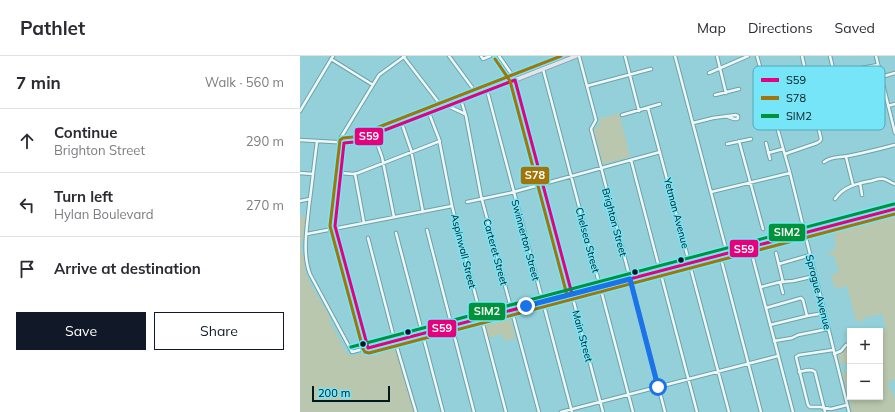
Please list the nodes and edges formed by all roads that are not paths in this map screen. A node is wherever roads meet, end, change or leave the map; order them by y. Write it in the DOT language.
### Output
graph roads {
  1 [pos="333,56"];
  2 [pos="404,56"];
  3 [pos="449,56"];
  4 [pos="481,56"];
  5 [pos="490,56"];
  6 [pos="499,56"];
  7 [pos="576,56"];
  8 [pos="579,56"];
  9 [pos="625,56"];
  10 [pos="675,56"];
  11 [pos="717,56"];
  12 [pos="748,56"];
  13 [pos="757,56"];
  14 [pos="802,56"];
  15 [pos="830,56"];
  16 [pos="876,56"];
  17 [pos="569,57"];
  18 [pos="331,59"];
  19 [pos="878,65"];
  20 [pos="760,66"];
  21 [pos="804,66"];
  22 [pos="832,66"];
  23 [pos="872,66"];
  24 [pos="720,68"];
  25 [pos="543,69"];
  26 [pos="651,69"];
  27 [pos="709,73"];
  28 [pos="895,73"];
  29 [pos="630,74"];
  30 [pos="885,76"];
  31 [pos="515,80"];
  32 [pos="373,85"];
  33 [pos="587,86"];
  34 [pos="487,90"];
  35 [pos="739,90"];
  36 [pos="726,93"];
  37 [pos="477,94"];
  38 [pos="885,94"];
  39 [pos="715,95"];
  40 [pos="461,100"];
  41 [pos="660,104"];
  42 [pos="895,104"];
  43 [pos="448,106"];
  44 [pos="888,106"];
  45 [pos="443,108"];
  46 [pos="648,108"];
  47 [pos="300,110"];
  48 [pos="640,110"];
  49 [pos="430,113"];
  50 [pos="466,114"];
  51 [pos="622,115"];
  52 [pos="726,116"];
  53 [pos="693,123"];
  54 [pos="402,124"];
  55 [pos="778,130"];
  56 [pos="819,130"];
  57 [pos="895,133"];
  58 [pos="374,135"];
  59 [pos="751,139"];
  60 [pos="300,140"];
  61 [pos="440,141"];
  62 [pos="739,141"];
  63 [pos="317,142"];
  64 [pos="338,143"];
  65 [pos="344,143"];
  66 [pos="766,143"];
  67 [pos="728,144"];
  68 [pos="895,145"];
  69 [pos="783,149"];
  70 [pos="412,152"];
  71 [pos="660,152"];
  72 [pos="768,153"];
  73 [pos="784,154"];
  74 [pos="846,157"];
  75 [pos="770,159"];
  76 [pos="631,160"];
  77 [pos="824,162"];
  78 [pos="383,163"];
  79 [pos="601,168"];
  80 [pos="300,173"];
  81 [pos="341,173"];
  82 [pos="790,173"];
  83 [pos="313,174"];
  84 [pos="355,174"];
  85 [pos="571,176"];
  86 [pos="750,183"];
  87 [pos="860,183"];
  88 [pos="542,184"];
  89 [pos="895,184"];
  90 [pos="853,185"];
  91 [pos="513,192"];
  92 [pos="711,192"];
  93 [pos="862,195"];
  94 [pos="310,199"];
  95 [pos="482,199"];
  96 [pos="835,199"];
  97 [pos="300,201"];
  98 [pos="467,202"];
  99 [pos="452,206"];
  100 [pos="895,209"];
  101 [pos="423,212"];
  102 [pos="394,217"];
  103 [pos="364,223"];
  104 [pos="336,228"];
  105 [pos="763,229"];
  106 [pos="427,230"];
  107 [pos="396,233"];
  108 [pos="804,233"];
  109 [pos="307,234"];
  110 [pos="368,238"];
  111 [pos="750,247"];
  112 [pos="727,253"];
  113 [pos="776,253"];
  114 [pos="720,255"];
  115 [pos="810,255"];
  116 [pos="690,263"];
  117 [pos="779,264"];
  118 [pos="660,271"];
  119 [pos="815,276"];
  120 [pos="630,279"];
  121 [pos="782,282"];
  122 [pos="600,286"];
  123 [pos="761,287"];
  124 [pos="783,293"];
  125 [pos="572,294"];
  126 [pos="542,302"];
  127 [pos="766,308"];
  128 [pos="511,310"];
  129 [pos="824,313"];
  130 [pos="807,316"];
  131 [pos="481,318"];
  132 [pos="770,325"];
  133 [pos="452,326"];
  134 [pos="828,329"];
  135 [pos="422,333"];
  136 [pos="395,340"];
  137 [pos="774,341"];
  138 [pos="847,344"];
  139 [pos="368,348"];
  140 [pos="833,350"];
  141 [pos="834,354"];
  142 [pos="778,356"];
  143 [pos="748,364"];
  144 [pos="718,372"];
  145 [pos="799,372"];
  146 [pos="688,379"];
  147 [pos="658,387"];
  148 [pos="629,395"];
  149 [pos="600,402"];
  150 [pos="847,405"];
  151 [pos="824,408"];
  152 [pos="571,411"];
  153 [pos="416,412"];
  154 [pos="443,412"];
  155 [pos="474,412"];
  156 [pos="506,412"];
  157 [pos="539,412"];
  158 [pos="561,412"];
  159 [pos="603,412"];
  160 [pos="633,412"];
  161 [pos="665,412"];
  162 [pos="697,412"];
  163 [pos="729,412"];
  164 [pos="761,412"];
  165 [pos="793,412"];
  166 [pos="825,412"];
  167 [pos="849,412"];
  1 -- 18 [label="street"];
  2 -- 32 [label="street"];
  2 -- 45 [label="street"];
  3 -- 37 [label="street"];
  4 -- 5 [label="street"];
  6 -- 31 [label="street, Main Street"];
  7 -- 17 [label="main road"];
  8 -- 33 [label="street, Brighton Street"];
  9 -- 29 [label="street"];
  10 -- 53 [label="street"];
  11 -- 24 [label="street"];
  12 -- 24 [label="street"];
  13 -- 20 [label="street, Sprague Avenue"];
  14 -- 21 [label="street"];
  15 -- 22 [label="street"];
  16 -- 19 [label="street"];
  17 -- 25 [label="main road"];
  18 -- 32 [label="street"];
  18 -- 47 [label="street"];
  19 -- 23 [label="street"];
  24 -- 27 [label="street"];
  24 -- 36 [label="street"];
  25 -- 31 [label="main road"];
  25 -- 85 [label="street, Chelsea Street"];
  26 -- 29 [label="street"];
  28 -- 30 [label="street"];
  29 -- 33 [label="street"];
  29 -- 48 [label="street"];
  31 -- 34 [label="street"];
  31 -- 88 [label="street, Main Street"];
  32 -- 64 [label="street"];
  33 -- 79 [label="street, Brighton Street"];
  34 -- 37 [label="street"];
  34 -- 91 [label="street, Swinnerton Street"];
  35 -- 36 [label="street"];
  36 -- 39 [label="street"];
  37 -- 40 [label="street"];
  38 -- 44 [label="street"];
  40 -- 43 [label="street"];
  40 -- 50 [label="street, Carteret Street"];
  41 -- 46 [label="street"];
  42 -- 44 [label="street"];
  43 -- 45 [label="street"];
  43 -- 50 [label="street"];
  44 -- 57 [label="street"];
  45 -- 49 [label="street"];
  46 -- 48 [label="street"];
  46 -- 71 [label="street, Yetman Avenue"];
  48 -- 51 [label="street"];
  49 -- 54 [label="street"];
  49 -- 61 [label="street, Aspinwall Street"];
  50 -- 95 [label="street, Carteret Street"];
  52 -- 53 [label="street"];
  53 -- 92 [label="street"];
  54 -- 58 [label="street"];
  54 -- 70 [label="street"];
  55 -- 69 [label="street, Sprague Avenue"];
  56 -- 73 [label="street"];
  58 -- 65 [label="street"];
  58 -- 78 [label="street"];
  59 -- 62 [label="street"];
  60 -- 63 [label="street"];
  61 -- 70 [label="street"];
  61 -- 99 [label="street, Aspinwall Street"];
  62 -- 67 [label="street"];
  62 -- 86 [label="street"];
  63 -- 64 [label="street"];
  63 -- 83 [label="street"];
  64 -- 65 [label="street"];
  65 -- 81 [label="street"];
  66 -- 72 [label="street"];
  68 -- 74 [label="street"];
  69 -- 72 [label="street"];
  69 -- 73 [label="street, Sprague Avenue"];
  70 -- 78 [label="street"];
  70 -- 101 [label="street"];
  71 -- 76 [label="street"];
  71 -- 116 [label="street, Yetman Avenue"];
  72 -- 75 [label="street"];
  73 -- 82 [label="street, Sprague Avenue"];
  74 -- 77 [label="street"];
  74 -- 90 [label="street"];
  76 -- 79 [label="street"];
  76 -- 118 [label="street"];
  78 -- 84 [label="street"];
  78 -- 102 [label="street"];
  79 -- 85 [label="street"];
  79 -- 120 [label="street, Brighton Street"];
  80 -- 83 [label="street"];
  81 -- 84 [label="street"];
  81 -- 104 [label="street"];
  82 -- 86 [label="street"];
  82 -- 108 [label="street, Sprague Avenue"];
  83 -- 94 [label="street"];
  84 -- 103 [label="street"];
  85 -- 88 [label="street"];
  85 -- 122 [label="street, Chelsea Street"];
  86 -- 92 [label="street"];
  86 -- 105 [label="street"];
  87 -- 89 [label="street"];
  87 -- 90 [label="street"];
  87 -- 93 [label="street"];
  88 -- 91 [label="street"];
  88 -- 125 [label="street, Main Street"];
  90 -- 96 [label="street"];
  91 -- 95 [label="street"];
  91 -- 126 [label="street, Swinnerton Street"];
  92 -- 112 [label="street"];
  94 -- 97 [label="street"];
  94 -- 109 [label="street"];
  95 -- 98 [label="street"];
  95 -- 128 [label="street, Carteret Street"];
  99 -- 101 [label="street"];
  99 -- 131 [label="street, Aspinwall Street"];
  100 -- 108 [label="main road"];
  101 -- 102 [label="street"];
  102 -- 103 [label="street"];
  103 -- 104 [label="street"];
  104 -- 109 [label="street"];
  104 -- 139 [label="street"];
  106 -- 133 [label="street"];
  107 -- 135 [label="street"];
  108 -- 111 [label="main road"];
  108 -- 115 [label="street, Sprague Avenue"];
  109 -- 139 [label="street"];
  110 -- 136 [label="street"];
  111 -- 112 [label="main road"];
  111 -- 123 [label="street"];
  112 -- 114 [label="main road"];
  113 -- 117 [label="street"];
  114 -- 116 [label="main road"];
  114 -- 143 [label="street"];
  115 -- 117 [label="street"];
  115 -- 119 [label="street, Sprague Avenue"];
  116 -- 118 [label="street"];
  116 -- 144 [label="street, Yetman Avenue"];
  117 -- 121 [label="street"];
  118 -- 120 [label="street"];
  118 -- 146 [label="street"];
  119 -- 121 [label="street"];
  119 -- 129 [label="street, Sprague Avenue"];
  120 -- 122 [label="street"];
  120 -- 147 [label="street, Brighton Street"];
  121 -- 123 [label="street"];
  121 -- 124 [label="street"];
  122 -- 125 [label="street"];
  122 -- 148 [label="street, Chelsea Street"];
  123 -- 127 [label="street"];
  125 -- 126 [label="street"];
  125 -- 149 [label="street, Main Street"];
  126 -- 128 [label="street"];
  126 -- 152 [label="street, Swinnerton Street"];
  127 -- 130 [label="street"];
  127 -- 132 [label="street"];
  128 -- 131 [label="street"];
  128 -- 157 [label="street, Carteret Street"];
  129 -- 130 [label="street"];
  129 -- 134 [label="street, Sprague Avenue"];
  130 -- 132 [label="street"];
  131 -- 133 [label="street"];
  131 -- 156 [label="street, Aspinwall Street"];
  132 -- 137 [label="street"];
  133 -- 135 [label="street"];
  133 -- 155 [label="street"];
  134 -- 137 [label="street"];
  134 -- 140 [label="street, Sprague Avenue"];
  135 -- 136 [label="street"];
  135 -- 154 [label="street"];
  136 -- 139 [label="street"];
  136 -- 153 [label="street"];
  137 -- 142 [label="street"];
  138 -- 141 [label="street"];
  140 -- 141 [label="street, Sprague Avenue"];
  140 -- 145 [label="street"];
  141 -- 150 [label="street, Sprague Avenue"];
  142 -- 143 [label="street"];
  142 -- 165 [label="street"];
  143 -- 144 [label="street"];
  143 -- 164 [label="street"];
  144 -- 146 [label="street"];
  144 -- 163 [label="street, Yetman Avenue"];
  145 -- 151 [label="street"];
  145 -- 151 [label="street"];
  146 -- 147 [label="street"];
  146 -- 162 [label="street"];
  147 -- 148 [label="street"];
  147 -- 161 [label="street, Brighton Street"];
  148 -- 149 [label="street"];
  148 -- 160 [label="street, Chelsea Street"];
  149 -- 152 [label="street"];
  149 -- 159 [label="street, Main Street"];
  150 -- 151 [label="street"];
  150 -- 167 [label="street, Sprague Avenue"];
  151 -- 166 [label="street"];
  152 -- 158 [label="street"];
}
